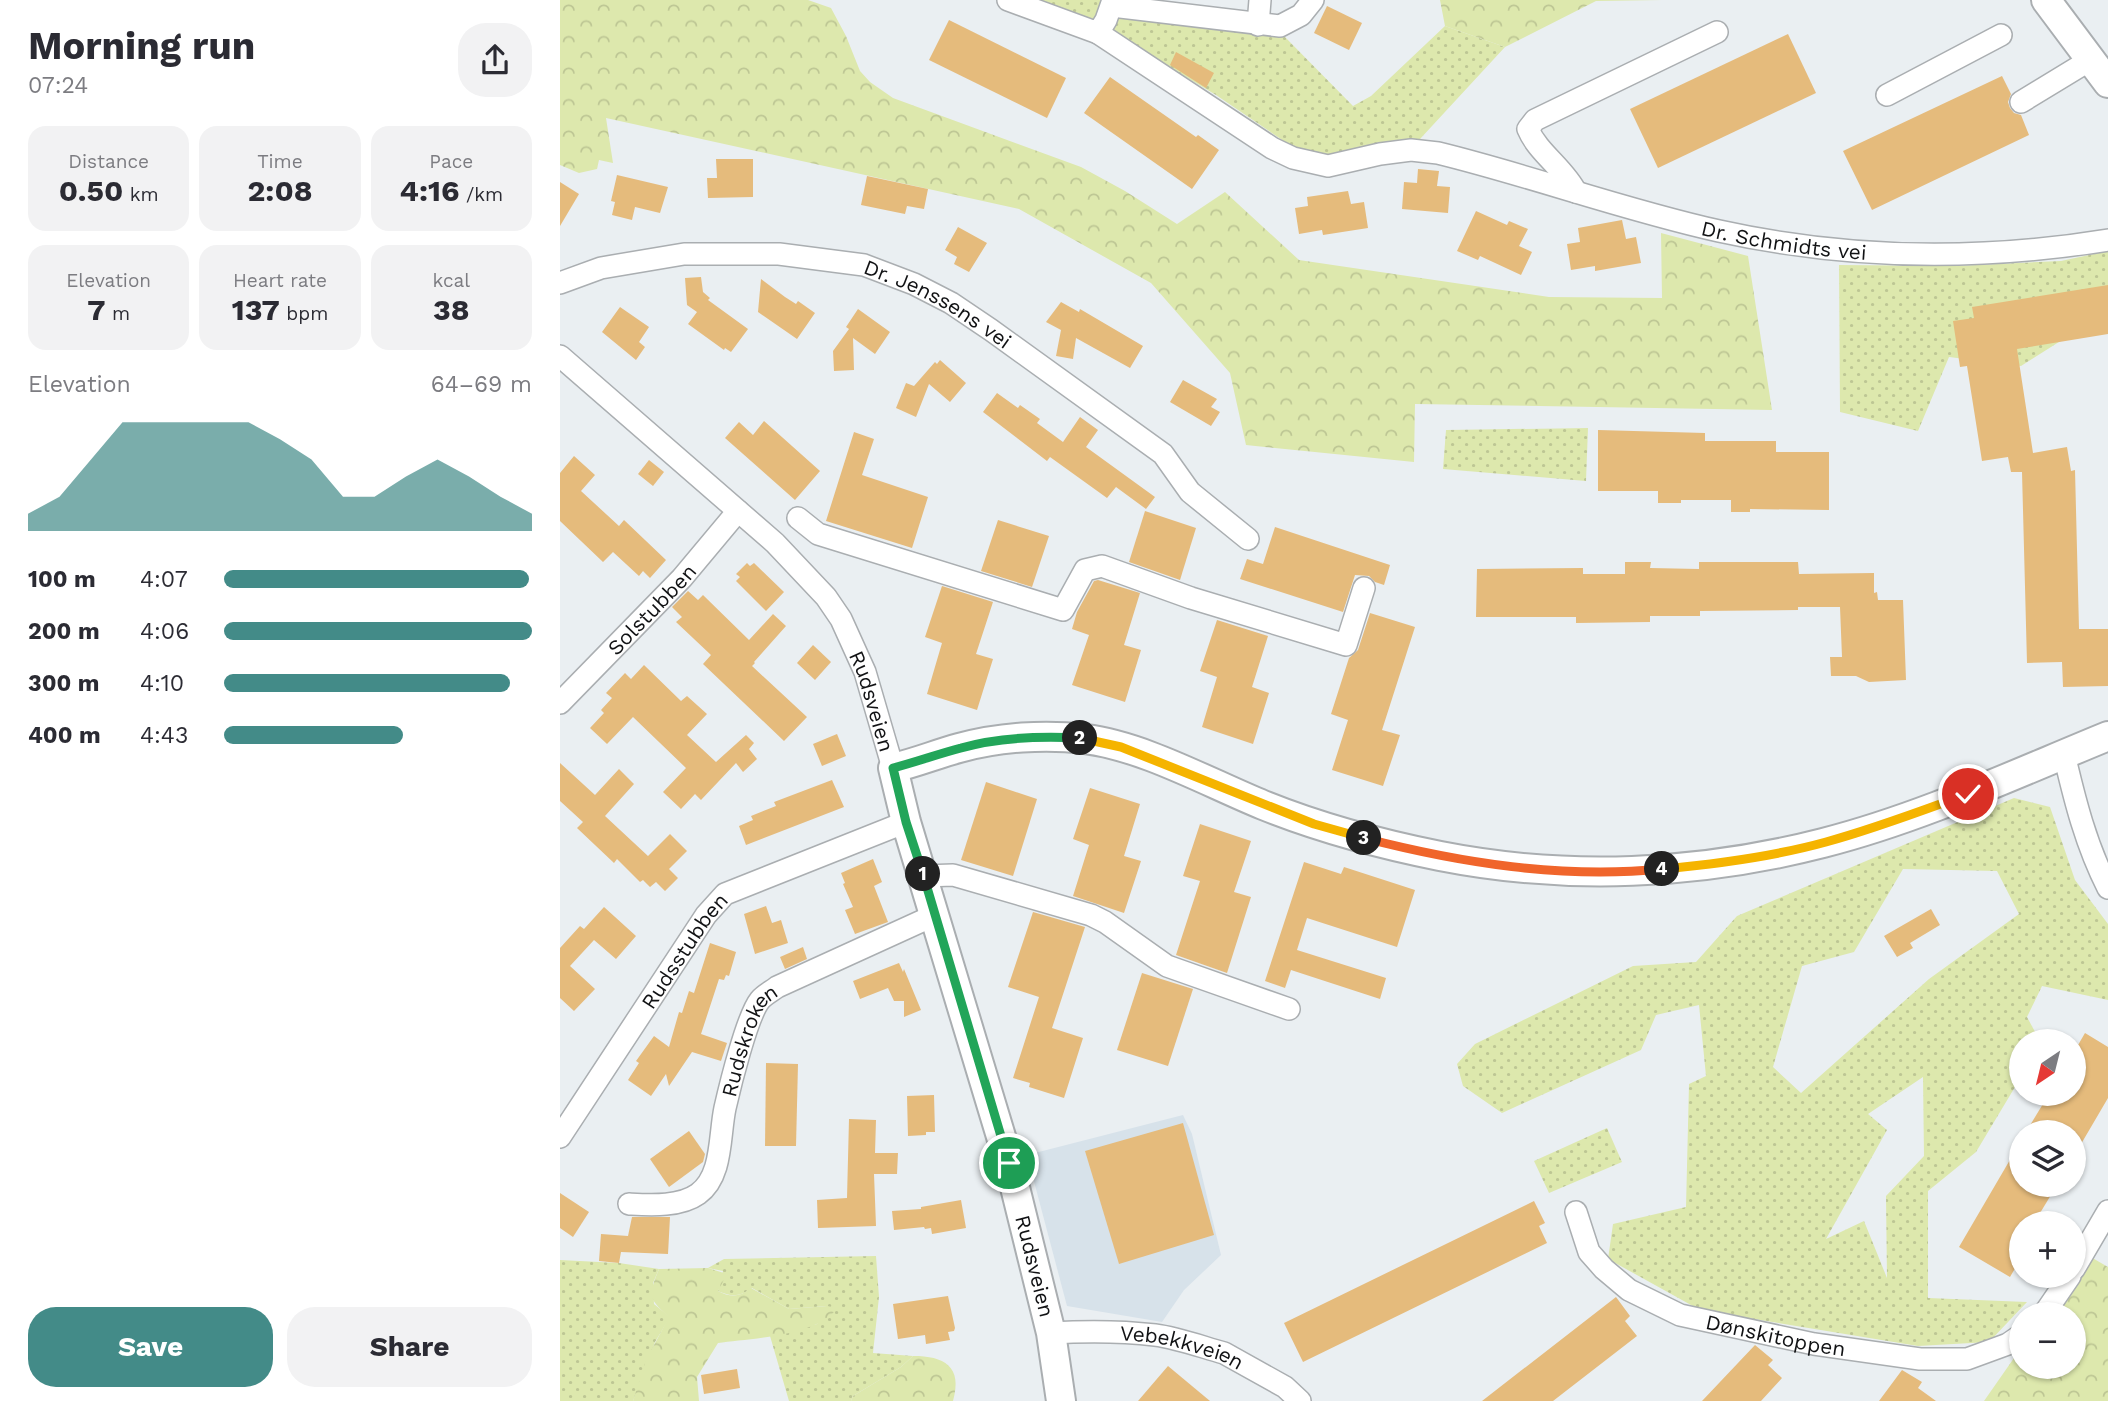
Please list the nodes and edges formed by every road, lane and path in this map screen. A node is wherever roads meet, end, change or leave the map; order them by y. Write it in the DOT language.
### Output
graph roads {
  1 [pos="1008,0"];
  2 [pos="1260,0"];
  3 [pos="1313,0"];
  4 [pos="2046,0"];
  5 [pos="1112,3"];
  6 [pos="1258,24"];
  7 [pos="1717,32"];
  8 [pos="1098,33"];
  9 [pos="2001,35"];
  10 [pos="2090,60"];
  11 [pos="2108,83"];
  12 [pos="1887,95"];
  13 [pos="2021,102"];
  14 [pos="1576,192"];
  15 [pos="2108,240"];
  16 [pos="560,283"];
  17 [pos="560,356"];
  18 [pos="738,511"];
  19 [pos="798,518"];
  20 [pos="1248,539"];
  21 [pos="1364,588"];
  22 [pos="560,703"];
  23 [pos="2108,736"];
  24 [pos="2064,754"];
  25 [pos="893,768"];
  26 [pos="906,822"];
  27 [pos="924,876"];
  28 [pos="2108,888"];
  29 [pos="935,915"];
  30 [pos="1289,1009"];
  31 [pos="560,1137"];
  32 [pos="629,1204"];
  33 [pos="2108,1211"];
  34 [pos="1576,1212"];
  35 [pos="2086,1249"];
  36 [pos="1051,1333"];
  37 [pos="2009,1343"];
  38 [pos="1061,1401"];
  39 [pos="1300,1401"];
  1 -- 8 [label="street, Dr. Schmidts vei"];
  2 -- 6 [label="street"];
  3 -- 6 [label="street"];
  4 -- 10 [label="street"];
  5 -- 6 [label="street"];
  5 -- 8 [label="street"];
  7 -- 14 [label="street"];
  8 -- 14 [label="street, Dr. Schmidts vei"];
  9 -- 12 [label="street"];
  10 -- 11 [label="street"];
  10 -- 13 [label="street"];
  14 -- 15 [label="street, Dr. Schmidts vei"];
  16 -- 20 [label="street, Dr. Jenssens vei"];
  17 -- 18 [label="street, Rudsveien"];
  18 -- 22 [label="street, Solstubben"];
  18 -- 25 [label="street, Rudsveien"];
  19 -- 21 [label="street"];
  23 -- 24 [label="street"];
  24 -- 25 [label="street"];
  24 -- 28 [label="street"];
  25 -- 26 [label="street, Rudsveien"];
  26 -- 27 [label="street, Rudsveien"];
  26 -- 31 [label="street, Rudsstubben"];
  27 -- 29 [label="street, Rudsveien"];
  27 -- 30 [label="street"];
  29 -- 32 [label="street, Rudskroken"];
  29 -- 36 [label="street, Rudsveien"];
  33 -- 35 [label="street"];
  34 -- 37 [label="street, Dønskitoppen"];
  36 -- 38 [label="street, Rudsveien"];
  36 -- 39 [label="street, Vebekkveien"];
}
